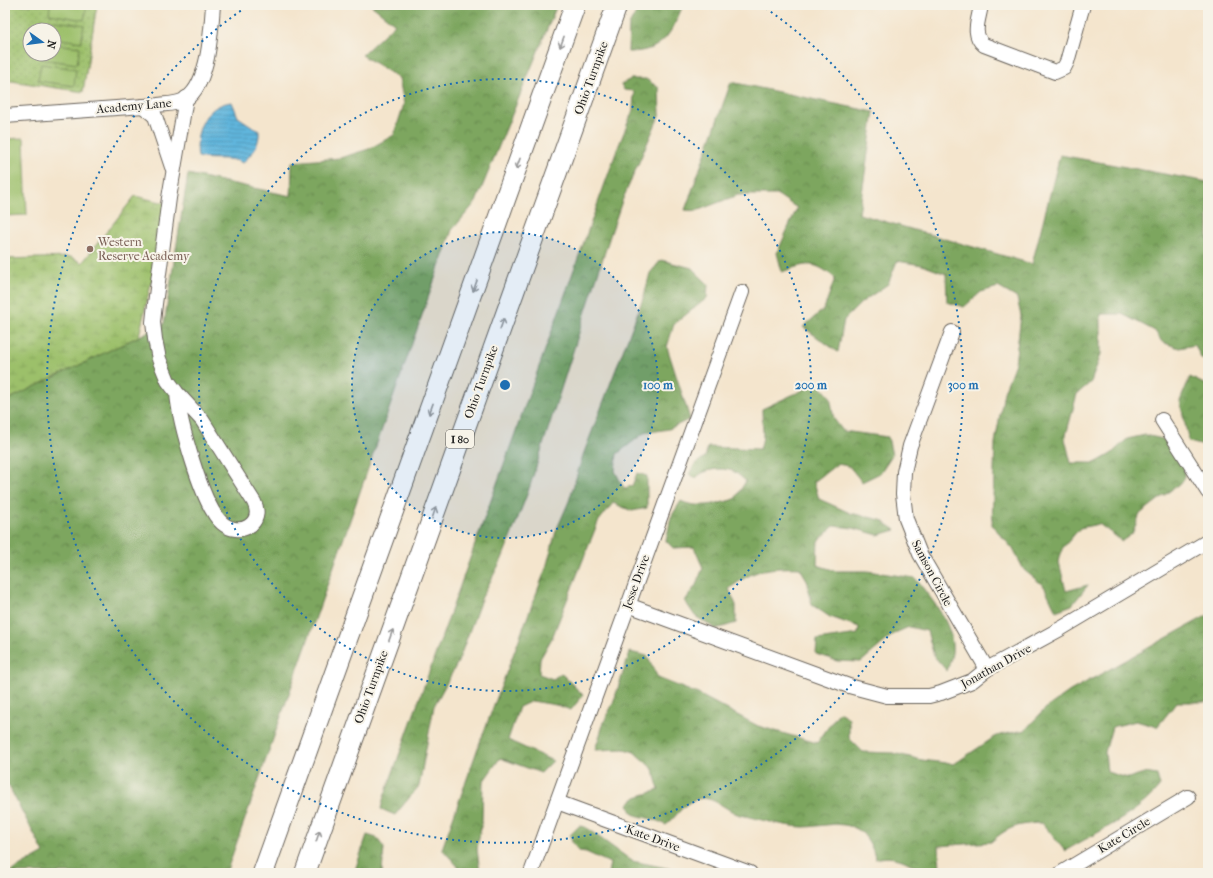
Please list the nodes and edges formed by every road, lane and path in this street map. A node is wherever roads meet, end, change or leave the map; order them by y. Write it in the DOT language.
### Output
graph roads {
  1 [pos="213,5"];
  2 [pos="576,5"];
  3 [pos="617,5"];
  4 [pos="981,5"];
  5 [pos="1083,5"];
  6 [pos="186,98"];
  7 [pos="143,106"];
  8 [pos="5,116"];
  9 [pos="174,174"];
  10 [pos="742,292"];
  11 [pos="952,332"];
  12 [pos="176,393"];
  13 [pos="1162,420"];
  14 [pos="1208,492"];
  15 [pos="1208,541"];
  16 [pos="628,605"];
  17 [pos="987,669"];
  18 [pos="1188,797"];
  19 [pos="557,802"];
  20 [pos="263,873"];
  21 [pos="304,873"];
  22 [pos="531,873"];
  23 [pos="750,873"];
  24 [pos="1061,873"];
  1 -- 6 [label="street, Academy Lane"];
  2 -- 20 [label="highway, one-way"];
  21 -- 3 [label="highway, Ohio Turnpike / I 80, one-way"];
  4 -- 5 [label="street"];
  6 -- 7 [label="street, Academy Lane"];
  6 -- 9 [label="street"];
  7 -- 8 [label="street, Academy Lane"];
  7 -- 9 [label="street"];
  9 -- 12 [label="street"];
  10 -- 16 [label="street, Jesse Drive"];
  11 -- 17 [label="street, Samson Circle"];
  12 -- 12 [label="street"];
  13 -- 14 [label="street"];
  15 -- 17 [label="street, Jonathan Drive"];
  16 -- 17 [label="street, Jonathan Drive"];
  16 -- 19 [label="street, Jesse Drive"];
  18 -- 24 [label="street, Kate Circle"];
  19 -- 22 [label="street, Jesse Drive"];
  19 -- 23 [label="street, Kate Drive"];
}
